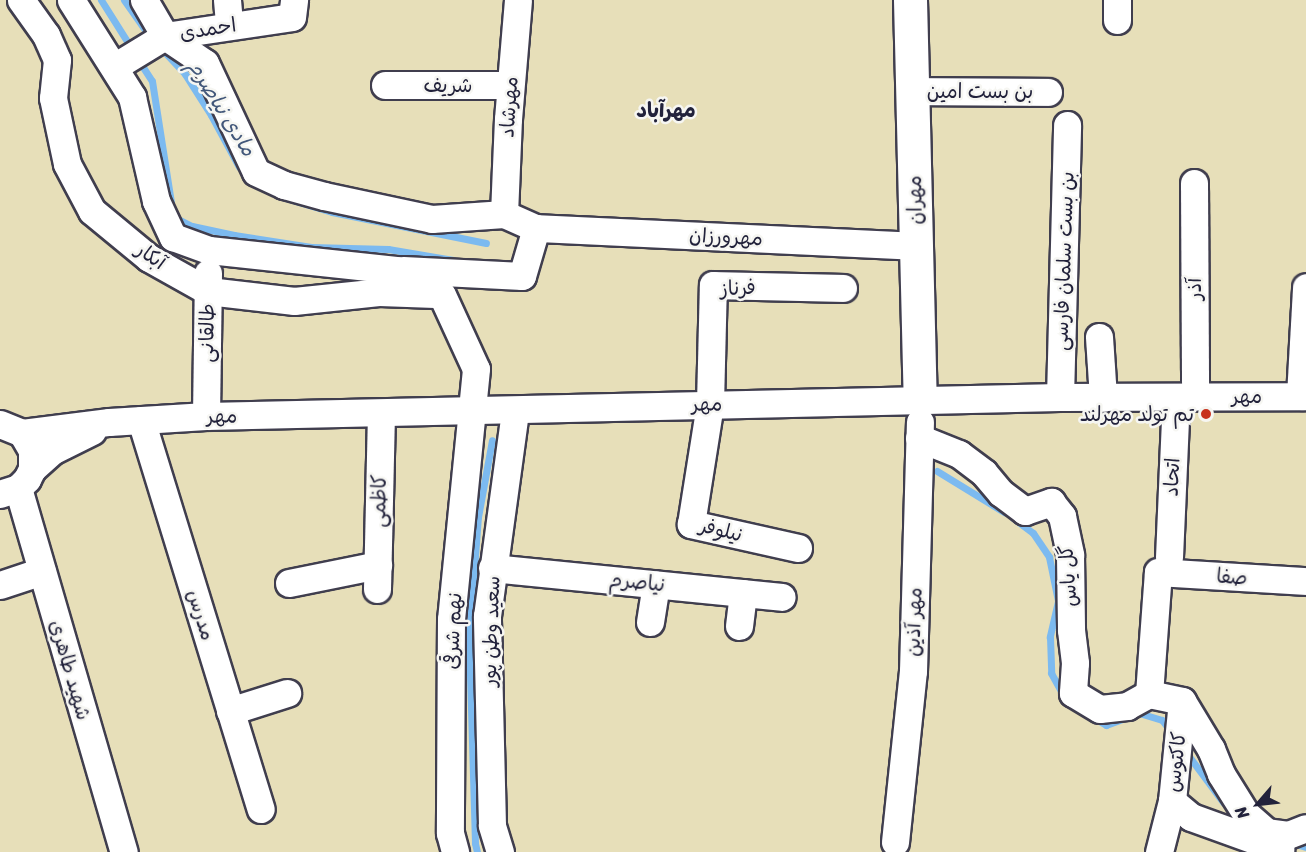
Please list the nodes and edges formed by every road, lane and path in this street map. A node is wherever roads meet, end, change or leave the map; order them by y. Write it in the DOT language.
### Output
graph roads {
  1 [pos="21,0"];
  2 [pos="71,0"];
  3 [pos="144,0"];
  4 [pos="294,0"];
  5 [pos="518,0"];
  6 [pos="910,0"];
  7 [pos="228,12"];
  8 [pos="165,36"];
  9 [pos="114,67"];
  10 [pos="385,85"];
  11 [pos="510,85"];
  12 [pos="912,91"];
  13 [pos="1048,92"];
  14 [pos="1067,125"];
  15 [pos="1194,183"];
  16 [pos="504,214"];
  17 [pos="536,228"];
  18 [pos="916,246"];
  19 [pos="208,250"];
  20 [pos="396,270"];
  21 [pos="1306,287"];
  22 [pos="843,288"];
  23 [pos="208,291"];
  24 [pos="442,295"];
  25 [pos="1099,337"];
  26 [pos="1303,396"];
  27 [pos="1060,397"];
  28 [pos="1186,397"];
  29 [pos="1103,398"];
  30 [pos="921,400"];
  31 [pos="710,404"];
  32 [pos="474,411"];
  33 [pos="515,411"];
  34 [pos="381,414"];
  35 [pos="206,416"];
  36 [pos="141,420"];
  37 [pos="109,422"];
  38 [pos="11,428"];
  39 [pos="919,438"];
  40 [pos="17,484"];
  41 [pos="798,548"];
  42 [pos="1163,564"];
  43 [pos="492,568"];
  44 [pos="42,571"];
  45 [pos="1306,581"];
  46 [pos="289,583"];
  47 [pos="656,584"];
  48 [pos="0,585"];
  49 [pos="743,593"];
  50 [pos="782,597"];
  51 [pos="650,622"];
  52 [pos="739,626"];
  53 [pos="287,693"];
  54 [pos="1149,694"];
  55 [pos="1182,701"];
  56 [pos="230,711"];
  57 [pos="1172,801"];
  58 [pos="261,810"];
  59 [pos="1306,828"];
  60 [pos="895,842"];
  61 [pos="124,852"];
  62 [pos="455,852"];
  63 [pos="500,852"];
  64 [pos="1159,852"];
  65 [pos="1290,852"];
  1 -- 23 [label="street, آبکار"];
  2 -- 9 [label="street, آبکار"];
  3 -- 8 [label="street"];
  4 -- 7 [label="street, احمدی"];
  5 -- 11 [label="street, مهرشاد"];
  6 -- 12 [label="main road, مهران"];
  7 -- 8 [label="street, احمدی"];
  8 -- 9 [label="street, احمدی"];
  8 -- 16 [label="street"];
  9 -- 19 [label="street, آبکار"];
  10 -- 11 [label="street, شریف"];
  11 -- 16 [label="street, مهرشاد"];
  12 -- 13 [label="street, بن بست امین"];
  12 -- 18 [label="main road, مهران"];
  14 -- 27 [label="street, بن بست سلمان فارسی"];
  15 -- 28 [label="street, آذر"];
  16 -- 17 [label="street"];
  17 -- 18 [label="street, مهرورزان"];
  17 -- 20 [label="street"];
  18 -- 30 [label="main road, مهران"];
  19 -- 20 [label="street, آبکار"];
  19 -- 23 [label="street, طالقانی"];
  20 -- 24 [label="street, آبکار"];
  21 -- 26 [label="street"];
  22 -- 31 [label="street, فرناز"];
  23 -- 24 [label="street, آبکار"];
  23 -- 35 [label="street, طالقانی"];
  24 -- 32 [label="street"];
  25 -- 29 [label="street"];
  26 -- 28 [label="street, مهر"];
  27 -- 29 [label="street, مهر"];
  27 -- 30 [label="street, مهر"];
  28 -- 29 [label="street, مهر"];
  28 -- 42 [label="street, اتحاد"];
  30 -- 31 [label="street, مهر"];
  30 -- 39 [label="street, مهر آذین"];
  31 -- 33 [label="street, مهر"];
  31 -- 41 [label="street, نیلوفر"];
  32 -- 33 [label="street, مهر"];
  32 -- 34 [label="street, مهر"];
  32 -- 62 [label="street, نهم شرقی"];
  33 -- 43 [label="street, سعید وطن پور"];
  34 -- 35 [label="street, مهر"];
  34 -- 46 [label="street, کاظمی"];
  35 -- 36 [label="street, مهر"];
  36 -- 37 [label="street, مهر"];
  36 -- 56 [label="street, مدرس"];
  37 -- 38 [label="street, مهر"];
  37 -- 40 [label="street, مهر"];
  38 -- 40 [label="street, شهید طاهری"];
  39 -- 54 [label="street, گل یاس"];
  39 -- 60 [label="street, مهر آذین"];
  40 -- 44 [label="street, شهید طاهری"];
  42 -- 45 [label="street, صفا"];
  42 -- 54 [label="street, اتحاد"];
  43 -- 47 [label="street, نیاصرم"];
  43 -- 63 [label="street, سعید وطن پور"];
  44 -- 48 [label="street"];
  44 -- 61 [label="street, شهید طاهری"];
  47 -- 49 [label="street, نیاصرم"];
  47 -- 51 [label="street"];
  49 -- 50 [label="street, نیاصرم"];
  49 -- 52 [label="street"];
  53 -- 56 [label="street"];
  54 -- 55 [label="street"];
  55 -- 57 [label="street, کاکتوس"];
  55 -- 59 [label="street"];
  56 -- 58 [label="street, مدرس"];
  57 -- 64 [label="street"];
  57 -- 65 [label="street, کاکتوس"];
}
